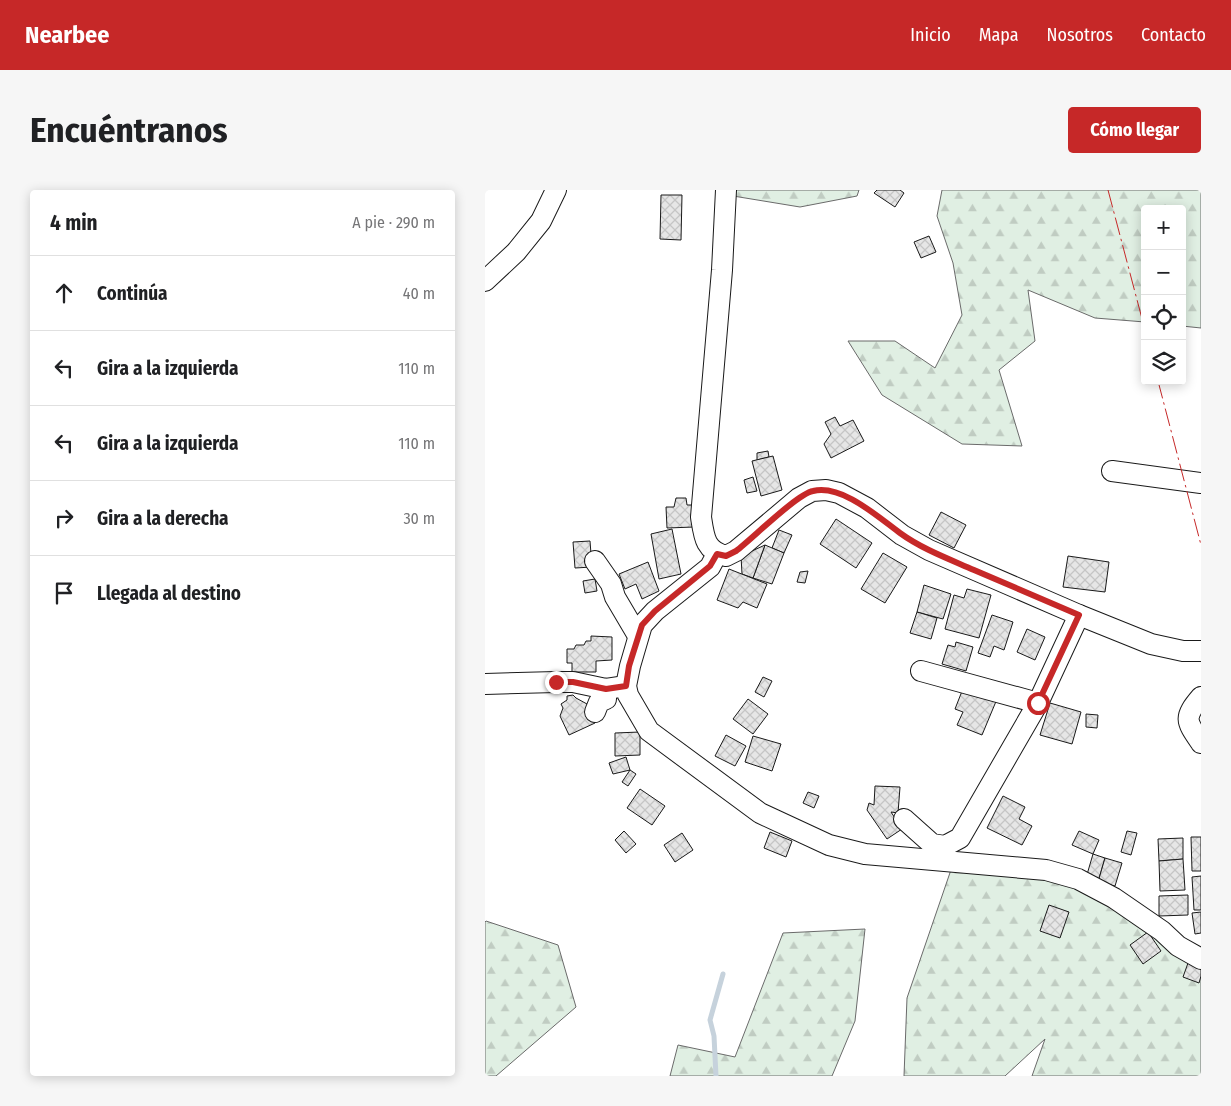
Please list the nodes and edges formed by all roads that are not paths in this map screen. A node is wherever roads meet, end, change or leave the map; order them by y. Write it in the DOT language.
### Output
graph roads {
  1 [pos="556,190"];
  2 [pos="726,190"];
  3 [pos="485,280"];
  4 [pos="1112,471"];
  5 [pos="1201,483"];
  6 [pos="717,554"];
  7 [pos="595,561"];
  8 [pos="1079,615"];
  9 [pos="638,636"];
  10 [pos="1201,651"];
  11 [pos="921,671"];
  12 [pos="485,684"];
  13 [pos="626,686"];
  14 [pos="606,689"];
  15 [pos="1201,697"];
  16 [pos="1038,703"];
  17 [pos="595,712"];
  18 [pos="1201,743"];
  19 [pos="904,819"];
  20 [pos="1201,959"];
  1 -- 3 [label="street"];
  2 -- 6 [label="street"];
  4 -- 5 [label="street"];
  6 -- 8 [label="street"];
  6 -- 9 [label="street"];
  7 -- 9 [label="street"];
  8 -- 10 [label="street"];
  8 -- 16 [label="street"];
  9 -- 13 [label="street"];
  11 -- 16 [label="street"];
  12 -- 14 [label="street"];
  13 -- 14 [label="street"];
  13 -- 20 [label="street"];
  14 -- 17 [label="street"];
  15 -- 18 [label="street"];
  16 -- 19 [label="street"];
}
